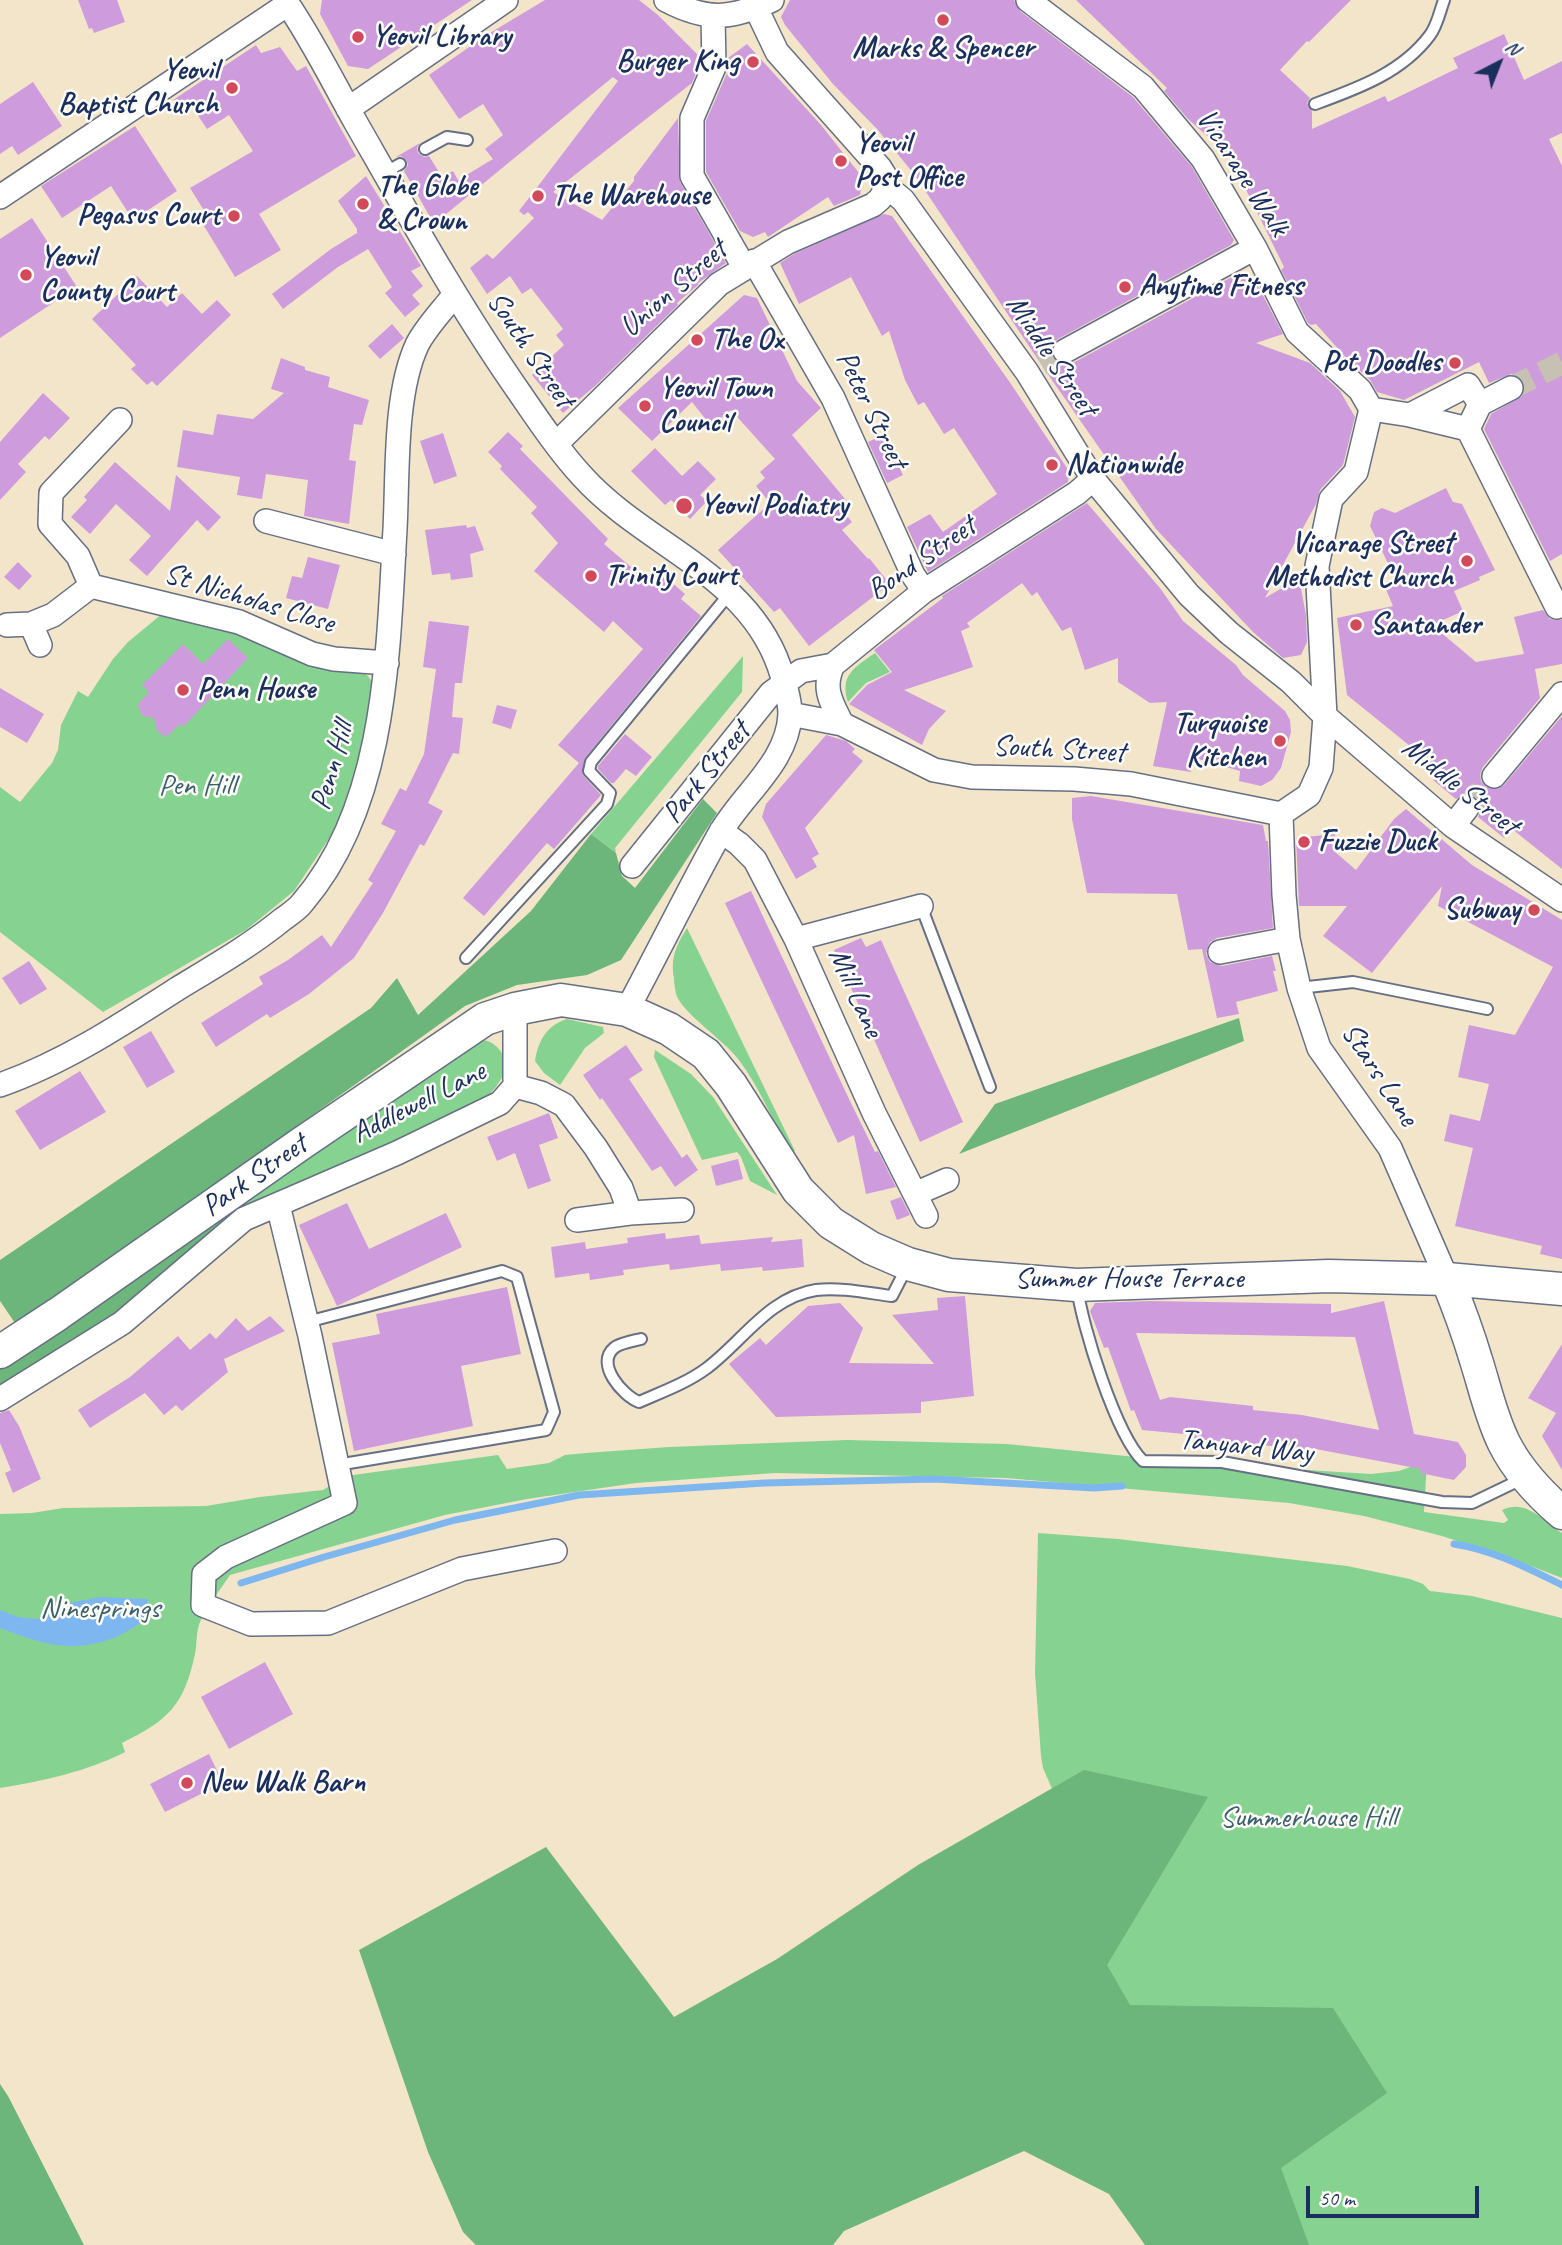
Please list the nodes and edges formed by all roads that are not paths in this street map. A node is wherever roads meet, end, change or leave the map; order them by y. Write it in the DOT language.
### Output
graph roads {
  1 [pos="506,0"];
  2 [pos="666,0"];
  3 [pos="1028,0"];
  4 [pos="1444,0"];
  5 [pos="287,2"];
  6 [pos="764,4"];
  7 [pos="713,16"];
  8 [pos="1315,104"];
  9 [pos="348,109"];
  10 [pos="467,140"];
  11 [pos="425,149"];
  12 [pos="887,187"];
  13 [pos="0,197"];
  14 [pos="1255,248"];
  15 [pos="749,264"];
  16 [pos="455,294"];
  17 [pos="1066,351"];
  18 [pos="1511,388"];
  19 [pos="1480,404"];
  20 [pos="1371,409"];
  21 [pos="1410,415"];
  22 [pos="120,420"];
  23 [pos="1468,429"];
  24 [pos="555,444"];
  25 [pos="1093,479"];
  26 [pos="266,521"];
  27 [pos="394,554"];
  28 [pos="91,586"];
  29 [pos="924,591"];
  30 [pos="730,593"];
  31 [pos="1557,607"];
  32 [pos="7,625"];
  33 [pos="387,663"];
  34 [pos="833,664"];
  35 [pos="785,682"];
  36 [pos="1562,694"];
  37 [pos="790,714"];
  38 [pos="1325,716"];
  39 [pos="842,724"];
  40 [pos="1494,776"];
  41 [pos="1467,808"];
  42 [pos="1281,814"];
  43 [pos="1453,826"];
  44 [pos="721,831"];
  45 [pos="632,866"];
  46 [pos="1562,900"];
  47 [pos="921,906"];
  48 [pos="796,939"];
  49 [pos="1289,939"];
  50 [pos="1220,952"];
  51 [pos="466,958"];
  52 [pos="1299,989"];
  53 [pos="515,1009"];
  54 [pos="1487,1009"];
  55 [pos="627,1010"];
  56 [pos="0,1085"];
  57 [pos="515,1086"];
  58 [pos="990,1087"];
  59 [pos="947,1180"];
  60 [pos="915,1194"];
  61 [pos="278,1205"];
  62 [pos="682,1210"];
  63 [pos="630,1213"];
  64 [pos="926,1216"];
  65 [pos="576,1220"];
  66 [pos="908,1264"];
  67 [pos="1447,1279"];
  68 [pos="1076,1285"];
  69 [pos="1562,1289"];
  70 [pos="307,1322"];
  71 [pos="641,1339"];
  72 [pos="0,1352"];
  73 [pos="0,1399"];
  74 [pos="337,1465"];
  75 [pos="1527,1477"];
  76 [pos="1562,1513"];
  77 [pos="555,1551"];
  1 -- 9 [label="street"];
  2 -- 7 [label="street"];
  3 -- 14 [label="street, Vicarage Walk"];
  4 -- 8 [label="lane"];
  5 -- 9 [label="street, South Street"];
  5 -- 13 [label="street"];
  6 -- 7 [label="street"];
  6 -- 12 [label="street, Middle Street"];
  7 -- 15 [label="street, Peter Street"];
  9 -- 16 [label="street, South Street"];
  10 -- 11 [label="lane"];
  12 -- 15 [label="street, Union Street"];
  12 -- 25 [label="street, Middle Street"];
  14 -- 17 [label="street"];
  14 -- 20 [label="street, Vicarage Walk"];
  15 -- 24 [label="street, Union Street"];
  15 -- 29 [label="street, Peter Street"];
  16 -- 24 [label="street, South Street"];
  16 -- 27 [label="street, Penn Hill"];
  18 -- 19 [label="street"];
  19 -- 21 [label="street"];
  19 -- 23 [label="street"];
  20 -- 21 [label="street"];
  20 -- 38 [label="street"];
  21 -- 23 [label="street"];
  22 -- 28 [label="street"];
  23 -- 31 [label="street"];
  24 -- 30 [label="street, South Street"];
  25 -- 29 [label="street, Bond Street"];
  25 -- 38 [label="street, Middle Street"];
  26 -- 27 [label="street"];
  27 -- 33 [label="street, Penn Hill"];
  28 -- 32 [label="street"];
  28 -- 33 [label="street, St Nicholas Close"];
  29 -- 34 [label="street, Bond Street"];
  30 -- 35 [label="street, South Street"];
  30 -- 51 [label="lane"];
  33 -- 56 [label="street, Penn Hill"];
  34 -- 35 [label="street, Bond Street"];
  34 -- 39 [label="street"];
  35 -- 37 [label="street"];
  35 -- 45 [label="street, Park Street"];
  36 -- 40 [label="street"];
  37 -- 39 [label="street, South Street"];
  37 -- 44 [label="street"];
  38 -- 42 [label="street"];
  38 -- 43 [label="street, Middle Street"];
  39 -- 42 [label="street, South Street"];
  41 -- 43 [label="street"];
  42 -- 49 [label="street, Stars Lane"];
  43 -- 46 [label="street, Middle Street"];
  44 -- 48 [label="street, Mill Lane"];
  44 -- 55 [label="street"];
  47 -- 48 [label="street"];
  47 -- 58 [label="lane"];
  48 -- 60 [label="street, Mill Lane"];
  49 -- 50 [label="street"];
  49 -- 52 [label="street, Stars Lane"];
  52 -- 54 [label="lane"];
  52 -- 67 [label="street, Stars Lane"];
  53 -- 55 [label="street, Park Street"];
  53 -- 57 [label="street, Addlewell Lane"];
  53 -- 72 [label="street, Park Street"];
  55 -- 66 [label="street, Summer House Terrace"];
  57 -- 61 [label="street, Addlewell Lane"];
  57 -- 63 [label="street"];
  59 -- 60 [label="street"];
  60 -- 64 [label="street, Mill Lane"];
  61 -- 70 [label="street"];
  61 -- 73 [label="street, Addlewell Lane"];
  62 -- 63 [label="street"];
  63 -- 65 [label="street"];
  66 -- 68 [label="street, Summer House Terrace"];
  66 -- 71 [label="lane"];
  67 -- 68 [label="street, Summer House Terrace"];
  67 -- 69 [label="street, Summer House Terrace"];
  67 -- 75 [label="street"];
  68 -- 75 [label="lane, Tanyard Way"];
  70 -- 74 [label="street"];
  70 -- 74 [label="lane"];
  74 -- 77 [label="street"];
  75 -- 76 [label="street"];
}
